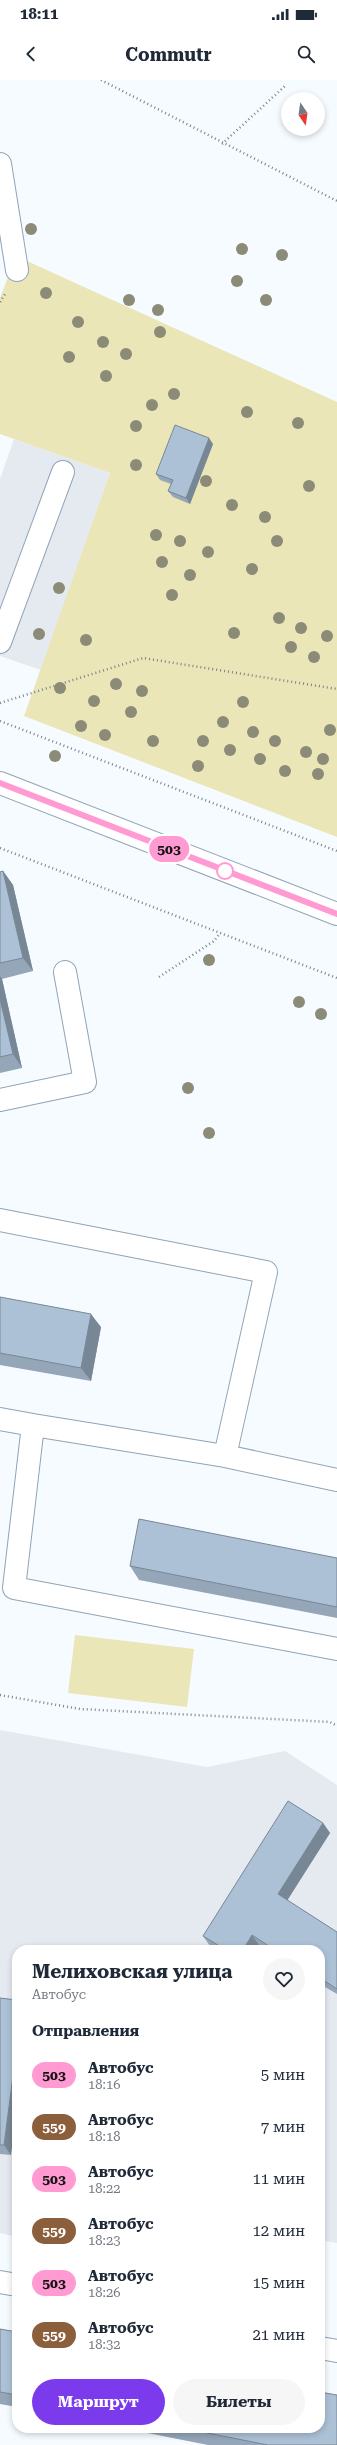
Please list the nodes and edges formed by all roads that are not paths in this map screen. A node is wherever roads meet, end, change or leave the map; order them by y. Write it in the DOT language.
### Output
graph roads {
  1 [pos="0,164"];
  2 [pos="17,270"];
  3 [pos="63,472"];
  4 [pos="0,642"];
  5 [pos="0,783"];
  6 [pos="337,914"];
  7 [pos="65,972"];
  8 [pos="0,1100"];
  9 [pos="0,1220"];
  10 [pos="0,1418"];
  11 [pos="33,1426"];
  12 [pos="225,1456"];
  13 [pos="337,1480"];
  14 [pos="337,1649"];
  15 [pos="0,2282"];
  16 [pos="12,2284"];
  17 [pos="325,2349"];
  18 [pos="337,2351"];
  1 -- 2 [label="street"];
  3 -- 4 [label="street"];
  5 -- 6 [label="street"];
  7 -- 8 [label="street"];
  9 -- 12 [label="street"];
  10 -- 11 [label="street"];
  11 -- 12 [label="street"];
  11 -- 14 [label="street"];
  12 -- 13 [label="street"];
  15 -- 16 [label="street"];
  17 -- 18 [label="street"];
}
